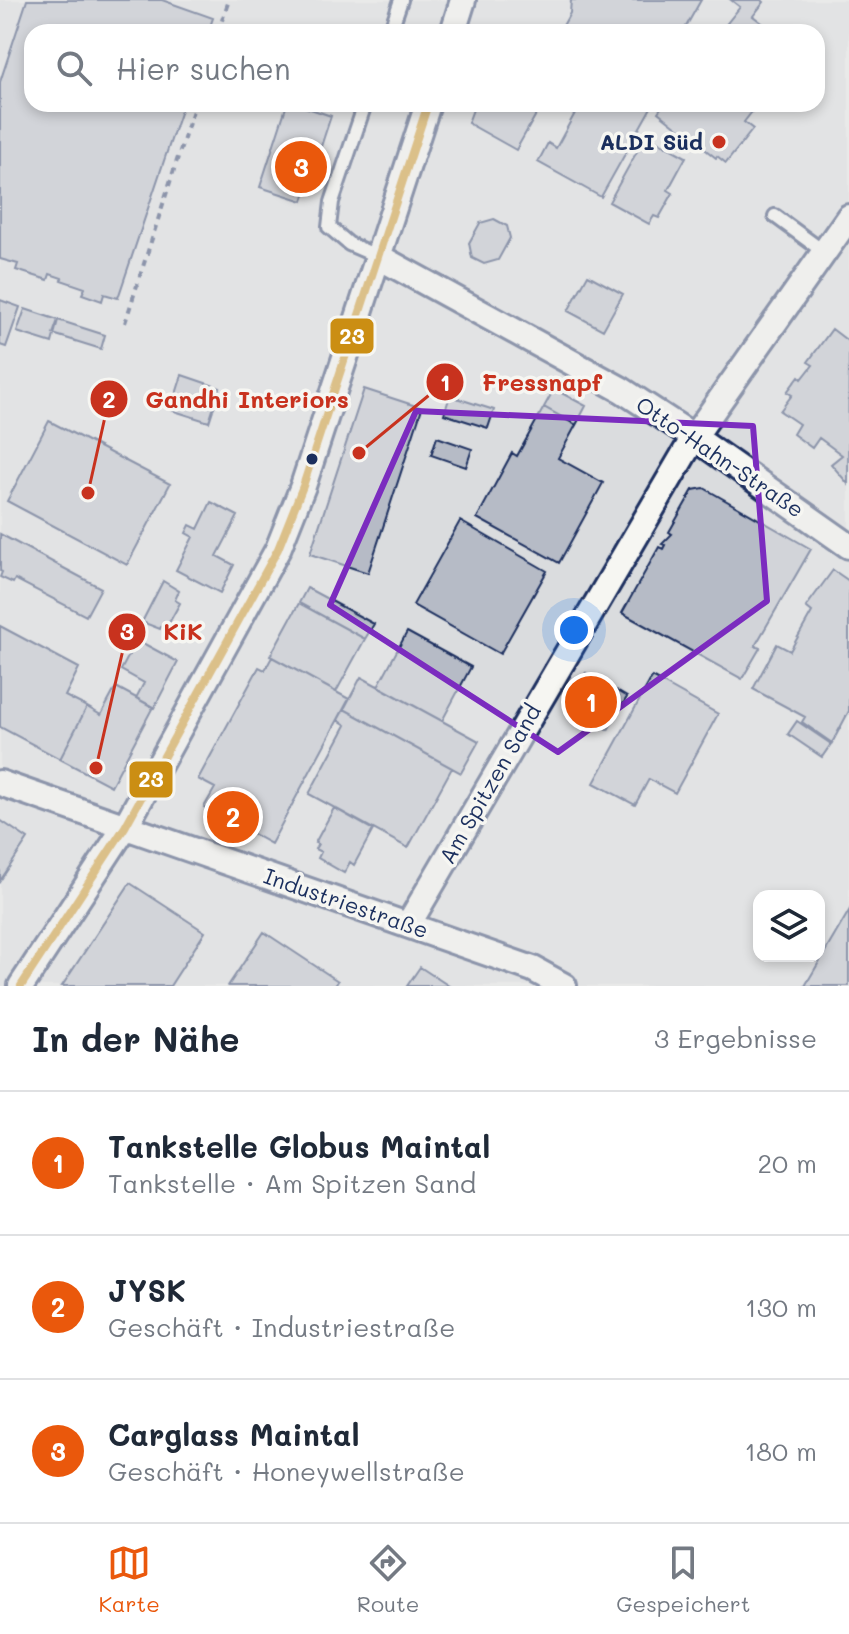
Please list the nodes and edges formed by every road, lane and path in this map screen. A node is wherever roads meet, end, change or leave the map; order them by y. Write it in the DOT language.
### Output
graph roads {
  1 [pos="229,0"];
  2 [pos="401,0"];
  3 [pos="463,0"];
  4 [pos="221,24"];
  5 [pos="393,24"];
  6 [pos="456,24"];
  7 [pos="192,112"];
  8 [pos="362,112"];
  9 [pos="425,112"];
  10 [pos="775,216"];
  11 [pos="849,217"];
  12 [pos="824,252"];
  13 [pos="379,257"];
  14 [pos="125,323"];
  15 [pos="694,437"];
  16 [pos="849,546"];
  17 [pos="0,783"];
  18 [pos="125,827"];
  19 [pos="408,925"];
  20 [pos="21,986"];
  21 [pos="564,986"];
  1 -- 4 [label="path"];
  2 -- 5 [label="lane"];
  3 -- 6 [label="street"];
  7 -- 14 [label="path"];
  8 -- 13 [label="lane"];
  9 -- 13 [label="street"];
  10 -- 12 [label="lane"];
  11 -- 12 [label="street, Am Spitzen Sand"];
  12 -- 15 [label="street, Am Spitzen Sand"];
  13 -- 15 [label="street, Otto-Hahn-Straße"];
  13 -- 18 [label="street"];
  15 -- 16 [label="street, Otto-Hahn-Straße"];
  15 -- 19 [label="street, Am Spitzen Sand"];
  17 -- 18 [label="street, Industriestraße"];
  18 -- 19 [label="street, Industriestraße"];
  18 -- 20 [label="street"];
  19 -- 21 [label="street, Industriestraße"];
}
